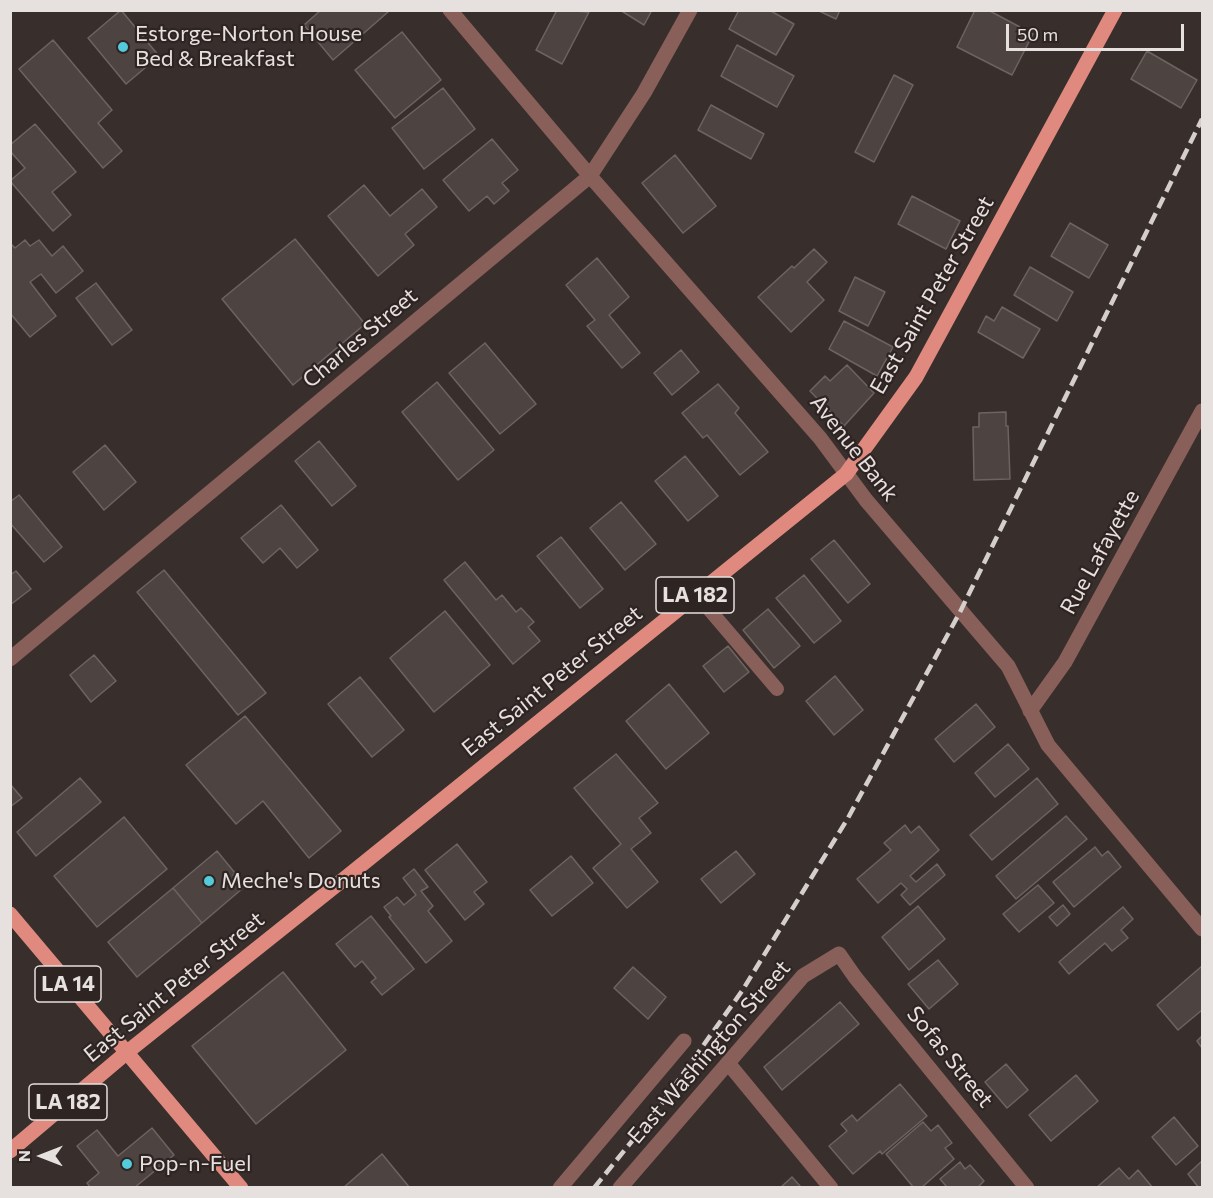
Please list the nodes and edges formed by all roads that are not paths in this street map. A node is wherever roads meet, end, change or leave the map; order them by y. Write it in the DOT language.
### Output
graph roads {
  1 [pos="450,10"];
  2 [pos="690,10"];
  3 [pos="1115,10"];
  4 [pos="590,176"];
  5 [pos="1203,411"];
  6 [pos="846,474"];
  7 [pos="696,594"];
  8 [pos="10,659"];
  9 [pos="777,689"];
  10 [pos="1030,711"];
  11 [pos="10,914"];
  12 [pos="1203,929"];
  13 [pos="839,954"];
  14 [pos="684,1041"];
  15 [pos="126,1053"];
  16 [pos="728,1063"];
  17 [pos="10,1150"];
  18 [pos="241,1188"];
  19 [pos="560,1188"];
  20 [pos="620,1188"];
  21 [pos="831,1188"];
  22 [pos="1027,1188"];
  1 -- 4 [label="street, Avenue Bank"];
  2 -- 4 [label="street, Charles Street"];
  3 -- 6 [label="main road, East Saint Peter Street / LA 182"];
  4 -- 6 [label="street, Avenue Bank"];
  4 -- 8 [label="street, Charles Street"];
  5 -- 10 [label="street, Rue Lafayette"];
  6 -- 7 [label="main road, East Saint Peter Street / LA 182"];
  6 -- 10 [label="street, Avenue Bank"];
  7 -- 9 [label="lane"];
  7 -- 15 [label="main road, East Saint Peter Street / LA 182"];
  10 -- 12 [label="street, Avenue Bank"];
  11 -- 15 [label="main road, LA 14"];
  13 -- 16 [label="street, East Washington Street"];
  13 -- 22 [label="street, Sofas Street"];
  14 -- 19 [label="street, East Washington Street"];
  15 -- 17 [label="main road, East Saint Peter Street / LA 182"];
  15 -- 18 [label="main road, LA 14"];
  16 -- 20 [label="street, East Washington Street"];
  16 -- 21 [label="street"];
}
